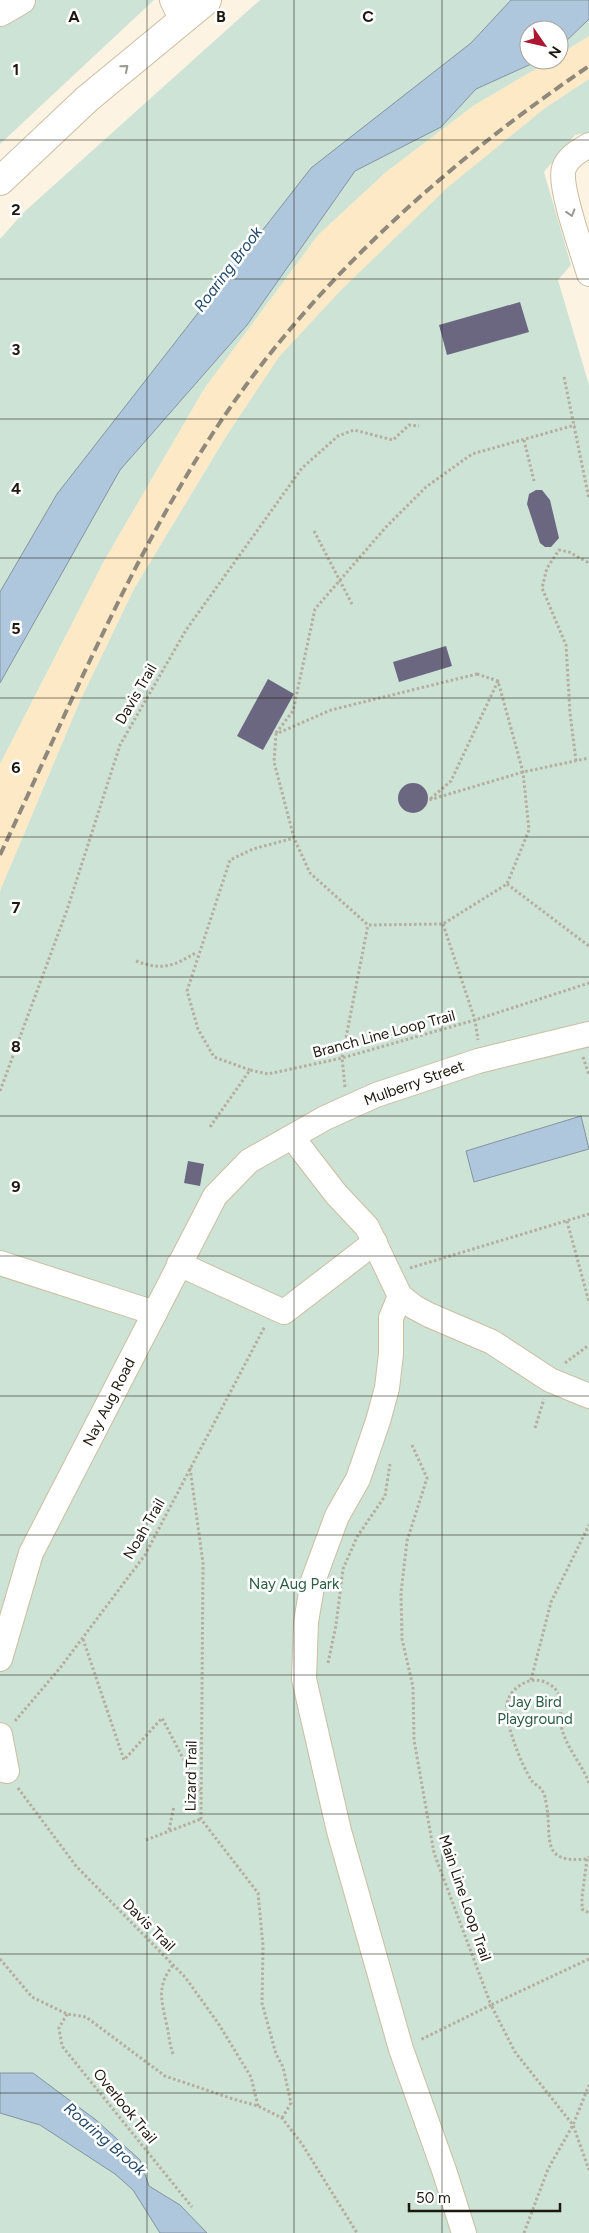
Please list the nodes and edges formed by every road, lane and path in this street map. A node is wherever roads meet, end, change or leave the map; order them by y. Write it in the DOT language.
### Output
graph roads {
  1 [pos="21,0"];
  2 [pos="207,0"];
  3 [pos="177,10"];
  4 [pos="0,12"];
  5 [pos="87,99"];
  6 [pos="589,145"];
  7 [pos="0,156"];
  8 [pos="0,181"];
  9 [pos="589,274"];
  10 [pos="564,376"];
  11 [pos="575,425"];
  12 [pos="419,426"];
  13 [pos="524,440"];
  14 [pos="534,481"];
  15 [pos="589,499"];
  16 [pos="314,531"];
  17 [pos="589,563"];
  18 [pos="341,580"];
  19 [pos="352,604"];
  20 [pos="498,681"];
  21 [pos="276,734"];
  22 [pos="589,758"];
  23 [pos="576,761"];
  24 [pos="523,772"];
  25 [pos="294,838"];
  26 [pos="507,884"];
  27 [pos="443,924"];
  28 [pos="368,925"];
  29 [pos="589,946"];
  30 [pos="198,952"];
  31 [pos="136,961"];
  32 [pos="589,983"];
  33 [pos="475,1020"];
  34 [pos="589,1034"];
  35 [pos="342,1058"];
  36 [pos="482,1060"];
  37 [pos="250,1070"];
  38 [pos="0,1091"];
  39 [pos="348,1108"];
  40 [pos="210,1128"];
  41 [pos="292,1137"];
  42 [pos="249,1161"];
  43 [pos="589,1214"];
  44 [pos="567,1221"];
  45 [pos="375,1242"];
  46 [pos="0,1262"];
  47 [pos="179,1264"];
  48 [pos="390,1274"];
  49 [pos="400,1296"];
  50 [pos="589,1302"];
  51 [pos="274,1308"];
  52 [pos="155,1313"];
  53 [pos="589,1345"];
  54 [pos="548,1378"];
  55 [pos="589,1396"];
  56 [pos="535,1428"];
  57 [pos="412,1445"];
  58 [pos="390,1464"];
  59 [pos="190,1468"];
  60 [pos="589,1526"];
  61 [pos="82,1638"];
  62 [pos="0,1659"];
  63 [pos="328,1664"];
  64 [pos="531,1680"];
  65 [pos="0,1737"];
  66 [pos="3,1770"];
  67 [pos="589,1783"];
  68 [pos="202,1794"];
  69 [pos="174,1806"];
  70 [pos="201,1819"];
  71 [pos="169,1831"];
  72 [pos="146,1840"];
  73 [pos="588,1858"];
  74 [pos="589,1913"];
  75 [pos="0,1959"];
  76 [pos="589,1959"];
  77 [pos="173,1965"];
  78 [pos="491,2004"];
  79 [pos="67,2014"];
  80 [pos="401,2049"];
  81 [pos="173,2054"];
  82 [pos="589,2085"];
  83 [pos="258,2106"];
  84 [pos="282,2118"];
  85 [pos="573,2125"];
  86 [pos="589,2170"];
  87 [pos="192,2207"];
  88 [pos="357,2233"];
  89 [pos="464,2233"];
  90 [pos="524,2233"];
  1 -- 4 [label="highway"];
  2 -- 3 [label="highway"];
  5 -- 3 [label="highway, one-way"];
  5 -- 7 [label="highway"];
  5 -- 8 [label="highway"];
  6 -- 9 [label="street, one-way"];
  10 -- 11 [label="path"];
  11 -- 13 [label="path"];
  11 -- 15 [label="path"];
  12 -- 38 [label="path, Davis Trail"];
  13 -- 14 [label="path"];
  13 -- 18 [label="path"];
  16 -- 18 [label="path"];
  17 -- 23 [label="path"];
  18 -- 19 [label="path"];
  18 -- 21 [label="path"];
  20 -- 21 [label="path"];
  20 -- 24 [label="path"];
  20 -- 24 [label="path"];
  21 -- 25 [label="path"];
  22 -- 23 [label="path"];
  23 -- 24 [label="path"];
  24 -- 26 [label="path"];
  25 -- 28 [label="path"];
  25 -- 30 [label="path, Branch Line Loop Trail"];
  26 -- 27 [label="path"];
  26 -- 29 [label="path"];
  27 -- 28 [label="path"];
  27 -- 33 [label="path"];
  28 -- 35 [label="path"];
  30 -- 31 [label="path"];
  30 -- 37 [label="path, Branch Line Loop Trail"];
  32 -- 33 [label="path, Branch Line Loop Trail"];
  33 -- 35 [label="path, Branch Line Loop Trail"];
  33 -- 36 [label="path"];
  34 -- 36 [label="street, Mulberry Street"];
  35 -- 37 [label="path, Branch Line Loop Trail"];
  35 -- 39 [label="path"];
  36 -- 39 [label="street, Mulberry Street"];
  37 -- 40 [label="path"];
  39 -- 41 [label="street, Mulberry Street"];
  41 -- 42 [label="street, Mulberry Street"];
  41 -- 45 [label="street"];
  42 -- 47 [label="street, Nay Aug Road"];
  43 -- 44 [label="path"];
  44 -- 48 [label="path"];
  44 -- 50 [label="path"];
  45 -- 48 [label="street"];
  45 -- 51 [label="street"];
  46 -- 52 [label="street"];
  47 -- 51 [label="street"];
  47 -- 52 [label="street, Nay Aug Road"];
  48 -- 49 [label="street"];
  49 -- 54 [label="street"];
  49 -- 80 [label="street"];
  51 -- 59 [label="path, Noah Trail"];
  52 -- 62 [label="street, Nay Aug Road"];
  53 -- 54 [label="path"];
  54 -- 55 [label="street"];
  54 -- 56 [label="path"];
  57 -- 78 [label="path, Main Line Loop Trail"];
  58 -- 63 [label="path"];
  59 -- 61 [label="path, Noah Trail"];
  59 -- 68 [label="path, Lizard Trail"];
  60 -- 64 [label="path"];
  61 -- 65 [label="path, Noah Trail"];
  61 -- 68 [label="path"];
  64 -- 67 [label="path"];
  64 -- 73 [label="path"];
  65 -- 66 [label="street"];
  66 -- 77 [label="path, Davis Trail"];
  68 -- 70 [label="path, Lizard Trail"];
  69 -- 71 [label="path"];
  70 -- 71 [label="path"];
  70 -- 84 [label="path, Lizard Trail"];
  71 -- 72 [label="path"];
  73 -- 74 [label="path"];
  75 -- 79 [label="path"];
  76 -- 78 [label="path"];
  77 -- 81 [label="path"];
  77 -- 83 [label="path, Davis Trail"];
  78 -- 80 [label="path"];
  78 -- 85 [label="path, Main Line Loop Trail"];
  79 -- 83 [label="path"];
  79 -- 87 [label="path, Overlook Trail"];
  80 -- 89 [label="street"];
  82 -- 85 [label="path"];
  83 -- 84 [label="path"];
  84 -- 88 [label="path"];
  85 -- 86 [label="path, Main Line Loop Trail"];
  85 -- 90 [label="path"];
}
